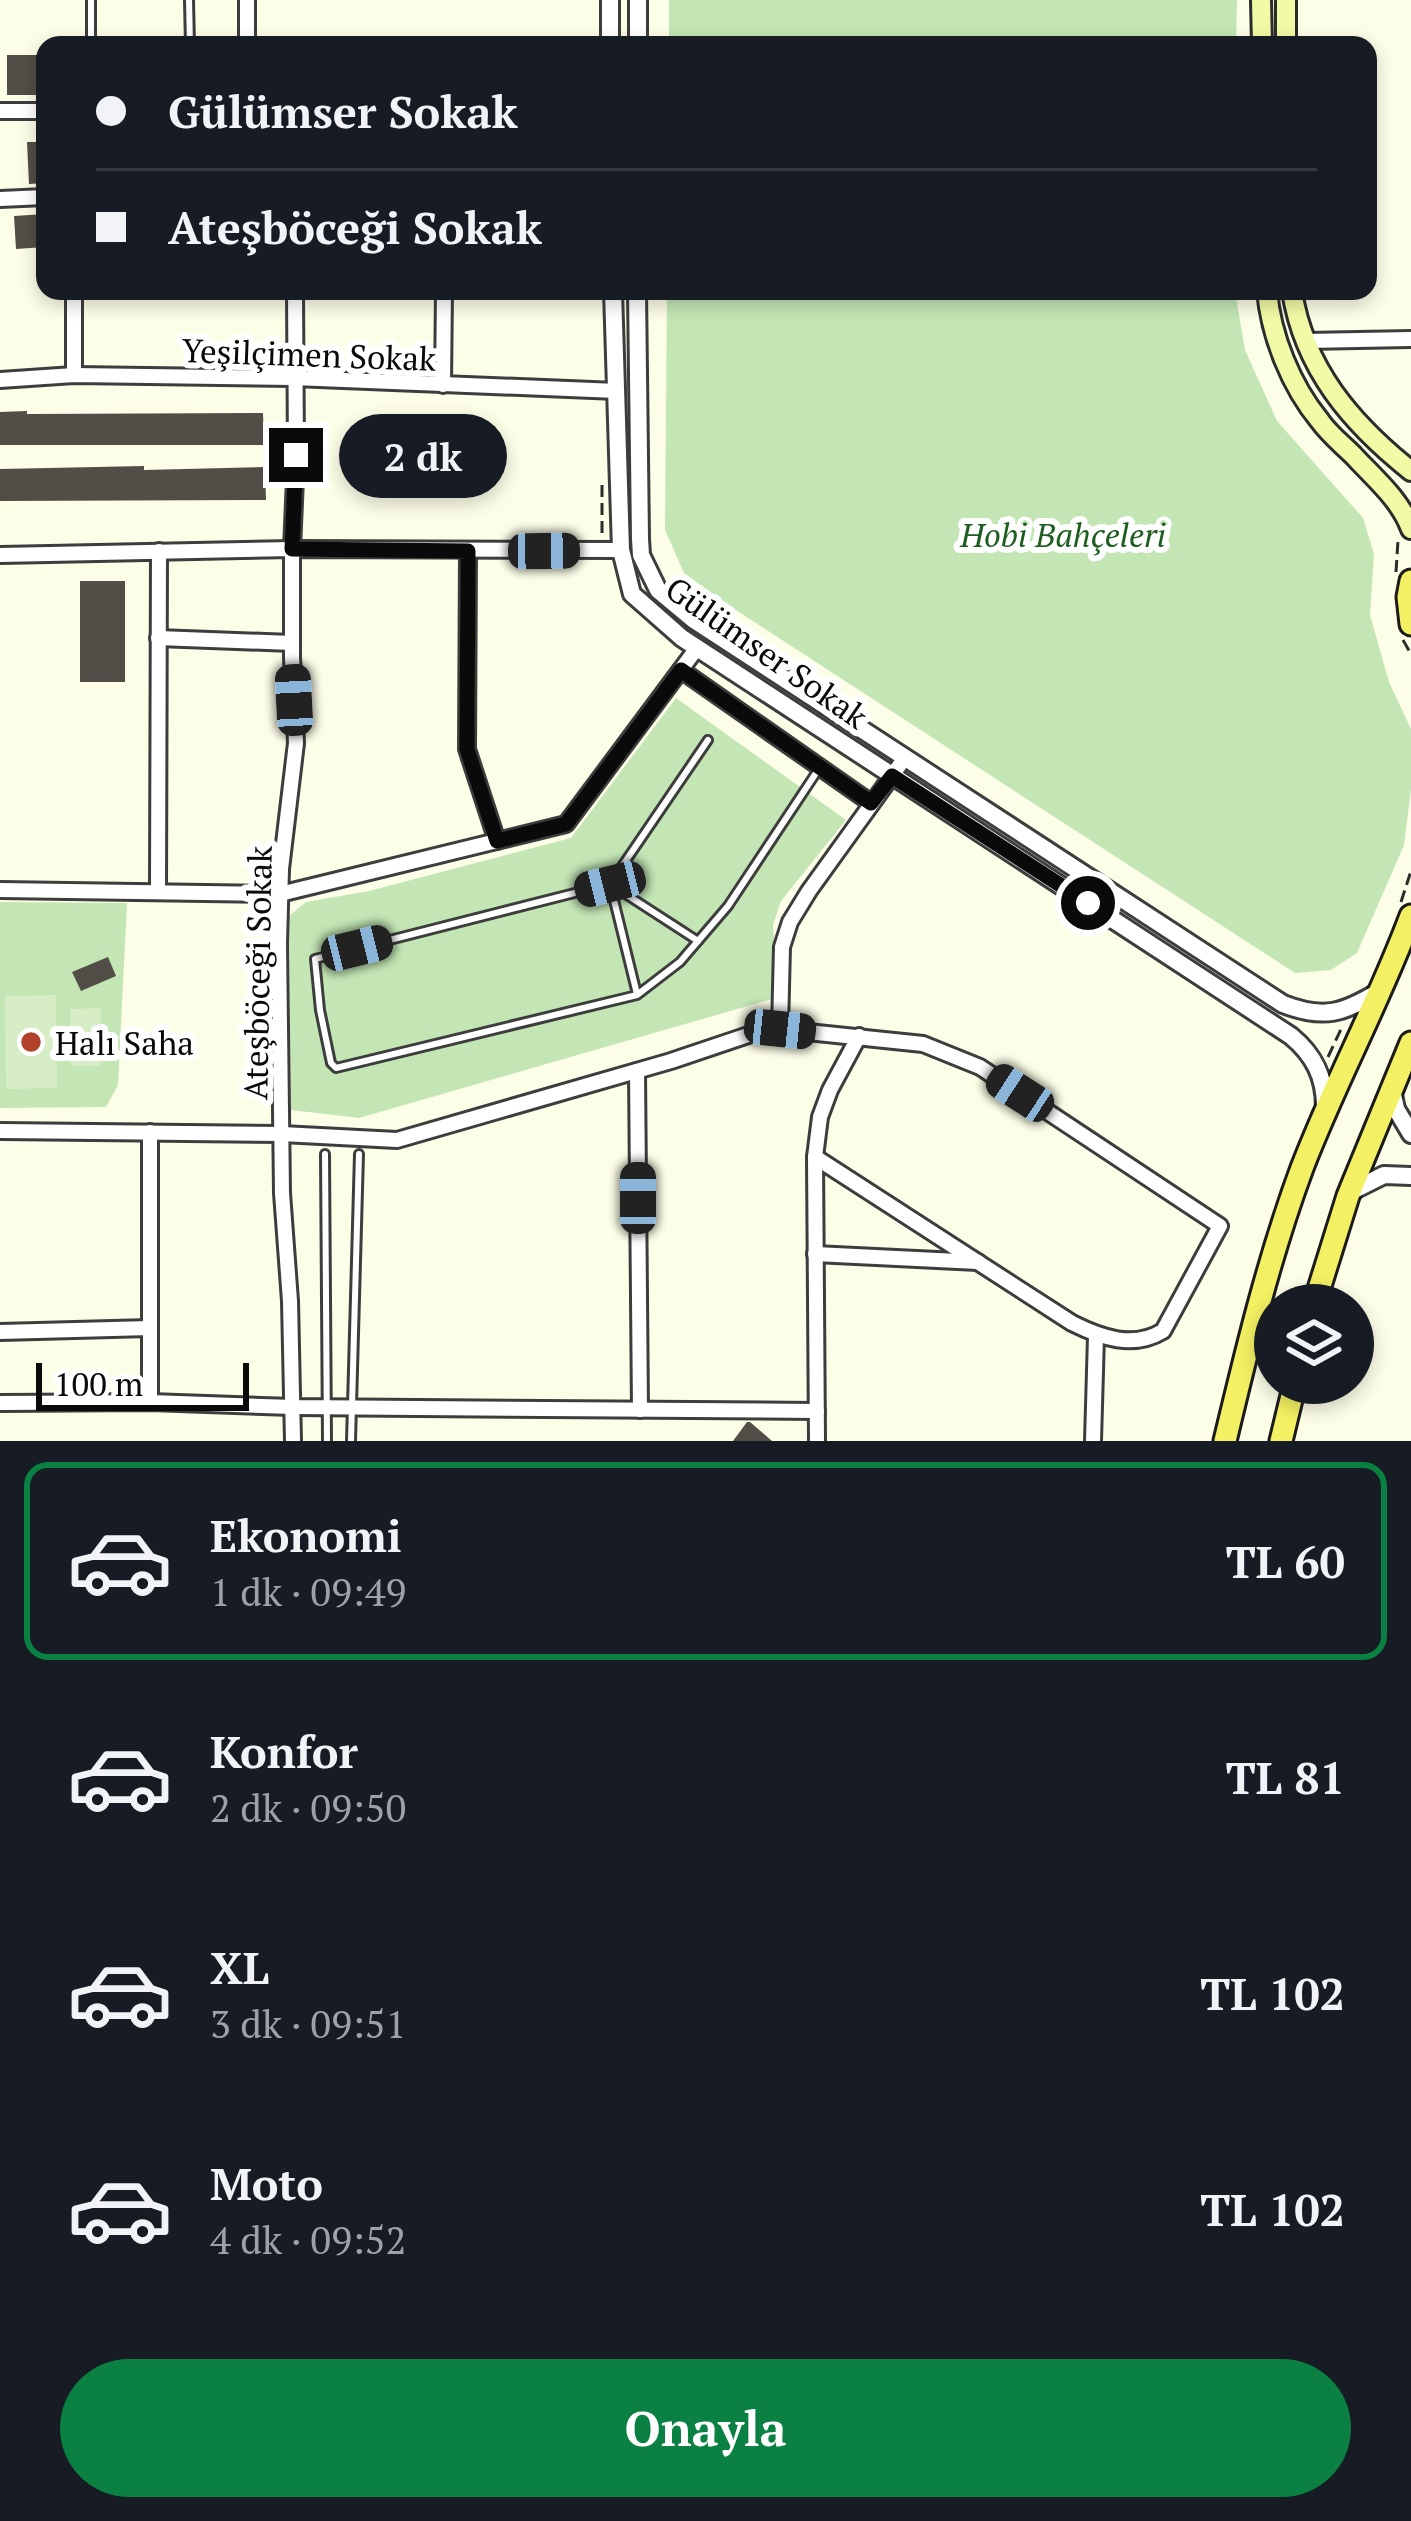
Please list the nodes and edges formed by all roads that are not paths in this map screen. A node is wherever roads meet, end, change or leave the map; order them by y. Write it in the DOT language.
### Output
graph roads {
  1 [pos="92,0"];
  2 [pos="189,0"];
  3 [pos="247,0"];
  4 [pos="610,0"];
  5 [pos="638,0"];
  6 [pos="1261,0"];
  7 [pos="1286,0"];
  8 [pos="91,36"];
  9 [pos="190,36"];
  10 [pos="248,36"];
  11 [pos="610,36"];
  12 [pos="638,36"];
  13 [pos="1262,36"];
  14 [pos="1286,36"];
  15 [pos="0,111"];
  16 [pos="36,111"];
  17 [pos="36,197"];
  18 [pos="0,199"];
  19 [pos="74,300"];
  20 [pos="295,300"];
  21 [pos="444,300"];
  22 [pos="614,300"];
  23 [pos="637,300"];
  24 [pos="1269,300"];
  25 [pos="1295,300"];
  26 [pos="1411,339"];
  27 [pos="1306,341"];
  28 [pos="74,376"];
  29 [pos="294,378"];
  30 [pos="0,380"];
  31 [pos="443,385"];
  32 [pos="616,392"];
  33 [pos="1411,471"];
  34 [pos="1411,529"];
  35 [pos="292,549"];
  36 [pos="621,550"];
  37 [pos="159,551"];
  38 [pos="468,551"];
  39 [pos="0,555"];
  40 [pos="1411,581"];
  41 [pos="1411,624"];
  42 [pos="158,638"];
  43 [pos="292,643"];
  44 [pos="697,648"];
  45 [pos="681,670"];
  46 [pos="708,740"];
  47 [pos="904,759"];
  48 [pos="820,767"];
  49 [pos="892,776"];
  50 [pos="871,803"];
  51 [pos="497,841"];
  52 [pos="610,884"];
  53 [pos="0,890"];
  54 [pos="158,892"];
  55 [pos="280,894"];
  56 [pos="1411,916"];
  57 [pos="698,941"];
  58 [pos="1382,990"];
  59 [pos="637,995"];
  60 [pos="780,1029"];
  61 [pos="859,1036"];
  62 [pos="1411,1042"];
  63 [pos="637,1071"];
  64 [pos="1391,1090"];
  65 [pos="1325,1111"];
  66 [pos="0,1131"];
  67 [pos="150,1132"];
  68 [pos="282,1134"];
  69 [pos="1411,1134"];
  70 [pos="325,1154"];
  71 [pos="359,1154"];
  72 [pos="815,1157"];
  73 [pos="1411,1176"];
  74 [pos="1350,1192"];
  75 [pos="815,1254"];
  76 [pos="980,1262"];
  77 [pos="1321,1284"];
  78 [pos="150,1328"];
  79 [pos="0,1332"];
  80 [pos="1096,1336"];
  81 [pos="150,1402"];
  82 [pos="0,1403"];
  83 [pos="1289,1404"];
  84 [pos="293,1407"];
  85 [pos="327,1408"];
  86 [pos="350,1408"];
  87 [pos="640,1410"];
  88 [pos="817,1411"];
  89 [pos="293,1441"];
  90 [pos="327,1441"];
  91 [pos="351,1441"];
  92 [pos="817,1441"];
  93 [pos="1094,1441"];
  94 [pos="1225,1441"];
  95 [pos="1281,1441"];
  1 -- 8 [label="lane"];
  2 -- 9 [label="lane"];
  3 -- 10 [label="street"];
  4 -- 11 [label="street"];
  5 -- 12 [label="street"];
  6 -- 13 [label="main road"];
  7 -- 14 [label="main road"];
  15 -- 16 [label="street"];
  17 -- 18 [label="street"];
  19 -- 28 [label="street"];
  20 -- 29 [label="street, Ateşböceği Sokak"];
  21 -- 31 [label="street"];
  22 -- 32 [label="street, Gülümser Sokak"];
  23 -- 47 [label="street"];
  24 -- 34 [label="main road"];
  25 -- 27 [label="main road"];
  26 -- 27 [label="street"];
  27 -- 33 [label="main road"];
  28 -- 29 [label="street, Yeşilçimen Sokak"];
  28 -- 30 [label="street, Yeşilçimen Sokak"];
  29 -- 31 [label="street, Yeşilçimen Sokak"];
  29 -- 35 [label="street, Ateşböceği Sokak"];
  31 -- 32 [label="street, Yeşilçimen Sokak"];
  32 -- 36 [label="street, Gülümser Sokak"];
  35 -- 37 [label="street"];
  35 -- 38 [label="street"];
  35 -- 43 [label="street, Ateşböceği Sokak"];
  36 -- 38 [label="street"];
  36 -- 44 [label="street, Gülümser Sokak"];
  37 -- 39 [label="street"];
  37 -- 42 [label="street"];
  38 -- 51 [label="street"];
  40 -- 41 [label="main road"];
  42 -- 43 [label="street"];
  42 -- 54 [label="street"];
  43 -- 55 [label="street, Ateşböceği Sokak"];
  44 -- 45 [label="street"];
  44 -- 49 [label="street, Gülümser Sokak"];
  45 -- 48 [label="street"];
  45 -- 51 [label="street"];
  46 -- 52 [label="lane"];
  47 -- 49 [label="street"];
  47 -- 58 [label="street"];
  48 -- 50 [label="street"];
  48 -- 57 [label="lane"];
  49 -- 50 [label="street"];
  49 -- 65 [label="street, Gülümser Sokak"];
  50 -- 60 [label="street"];
  51 -- 55 [label="street"];
  52 -- 57 [label="lane"];
  52 -- 59 [label="lane"];
  52 -- 59 [label="lane"];
  53 -- 54 [label="street"];
  54 -- 55 [label="street"];
  55 -- 68 [label="street, Ateşböceği Sokak"];
  56 -- 58 [label="main road"];
  57 -- 59 [label="lane"];
  58 -- 65 [label="main road"];
  60 -- 61 [label="street"];
  60 -- 63 [label="street"];
  61 -- 72 [label="street"];
  61 -- 80 [label="street"];
  62 -- 64 [label="main road"];
  63 -- 68 [label="street"];
  63 -- 87 [label="street"];
  64 -- 69 [label="street"];
  64 -- 74 [label="main road"];
  65 -- 94 [label="main road"];
  66 -- 67 [label="street"];
  67 -- 68 [label="street"];
  67 -- 78 [label="street"];
  68 -- 84 [label="street, Ateşböceği Sokak"];
  70 -- 85 [label="lane"];
  71 -- 86 [label="lane"];
  72 -- 75 [label="street"];
  72 -- 76 [label="street"];
  73 -- 74 [label="street"];
  74 -- 77 [label="main road"];
  75 -- 76 [label="street"];
  75 -- 88 [label="street"];
  76 -- 80 [label="street"];
  78 -- 79 [label="street"];
  78 -- 81 [label="street"];
  80 -- 93 [label="street"];
  81 -- 82 [label="street"];
  81 -- 84 [label="street"];
  83 -- 95 [label="main road"];
  84 -- 85 [label="street"];
  84 -- 89 [label="street, Ateşböceği Sokak"];
  85 -- 86 [label="street"];
  85 -- 90 [label="lane"];
  86 -- 87 [label="street"];
  86 -- 91 [label="lane"];
  87 -- 88 [label="street"];
  88 -- 92 [label="street"];
}
